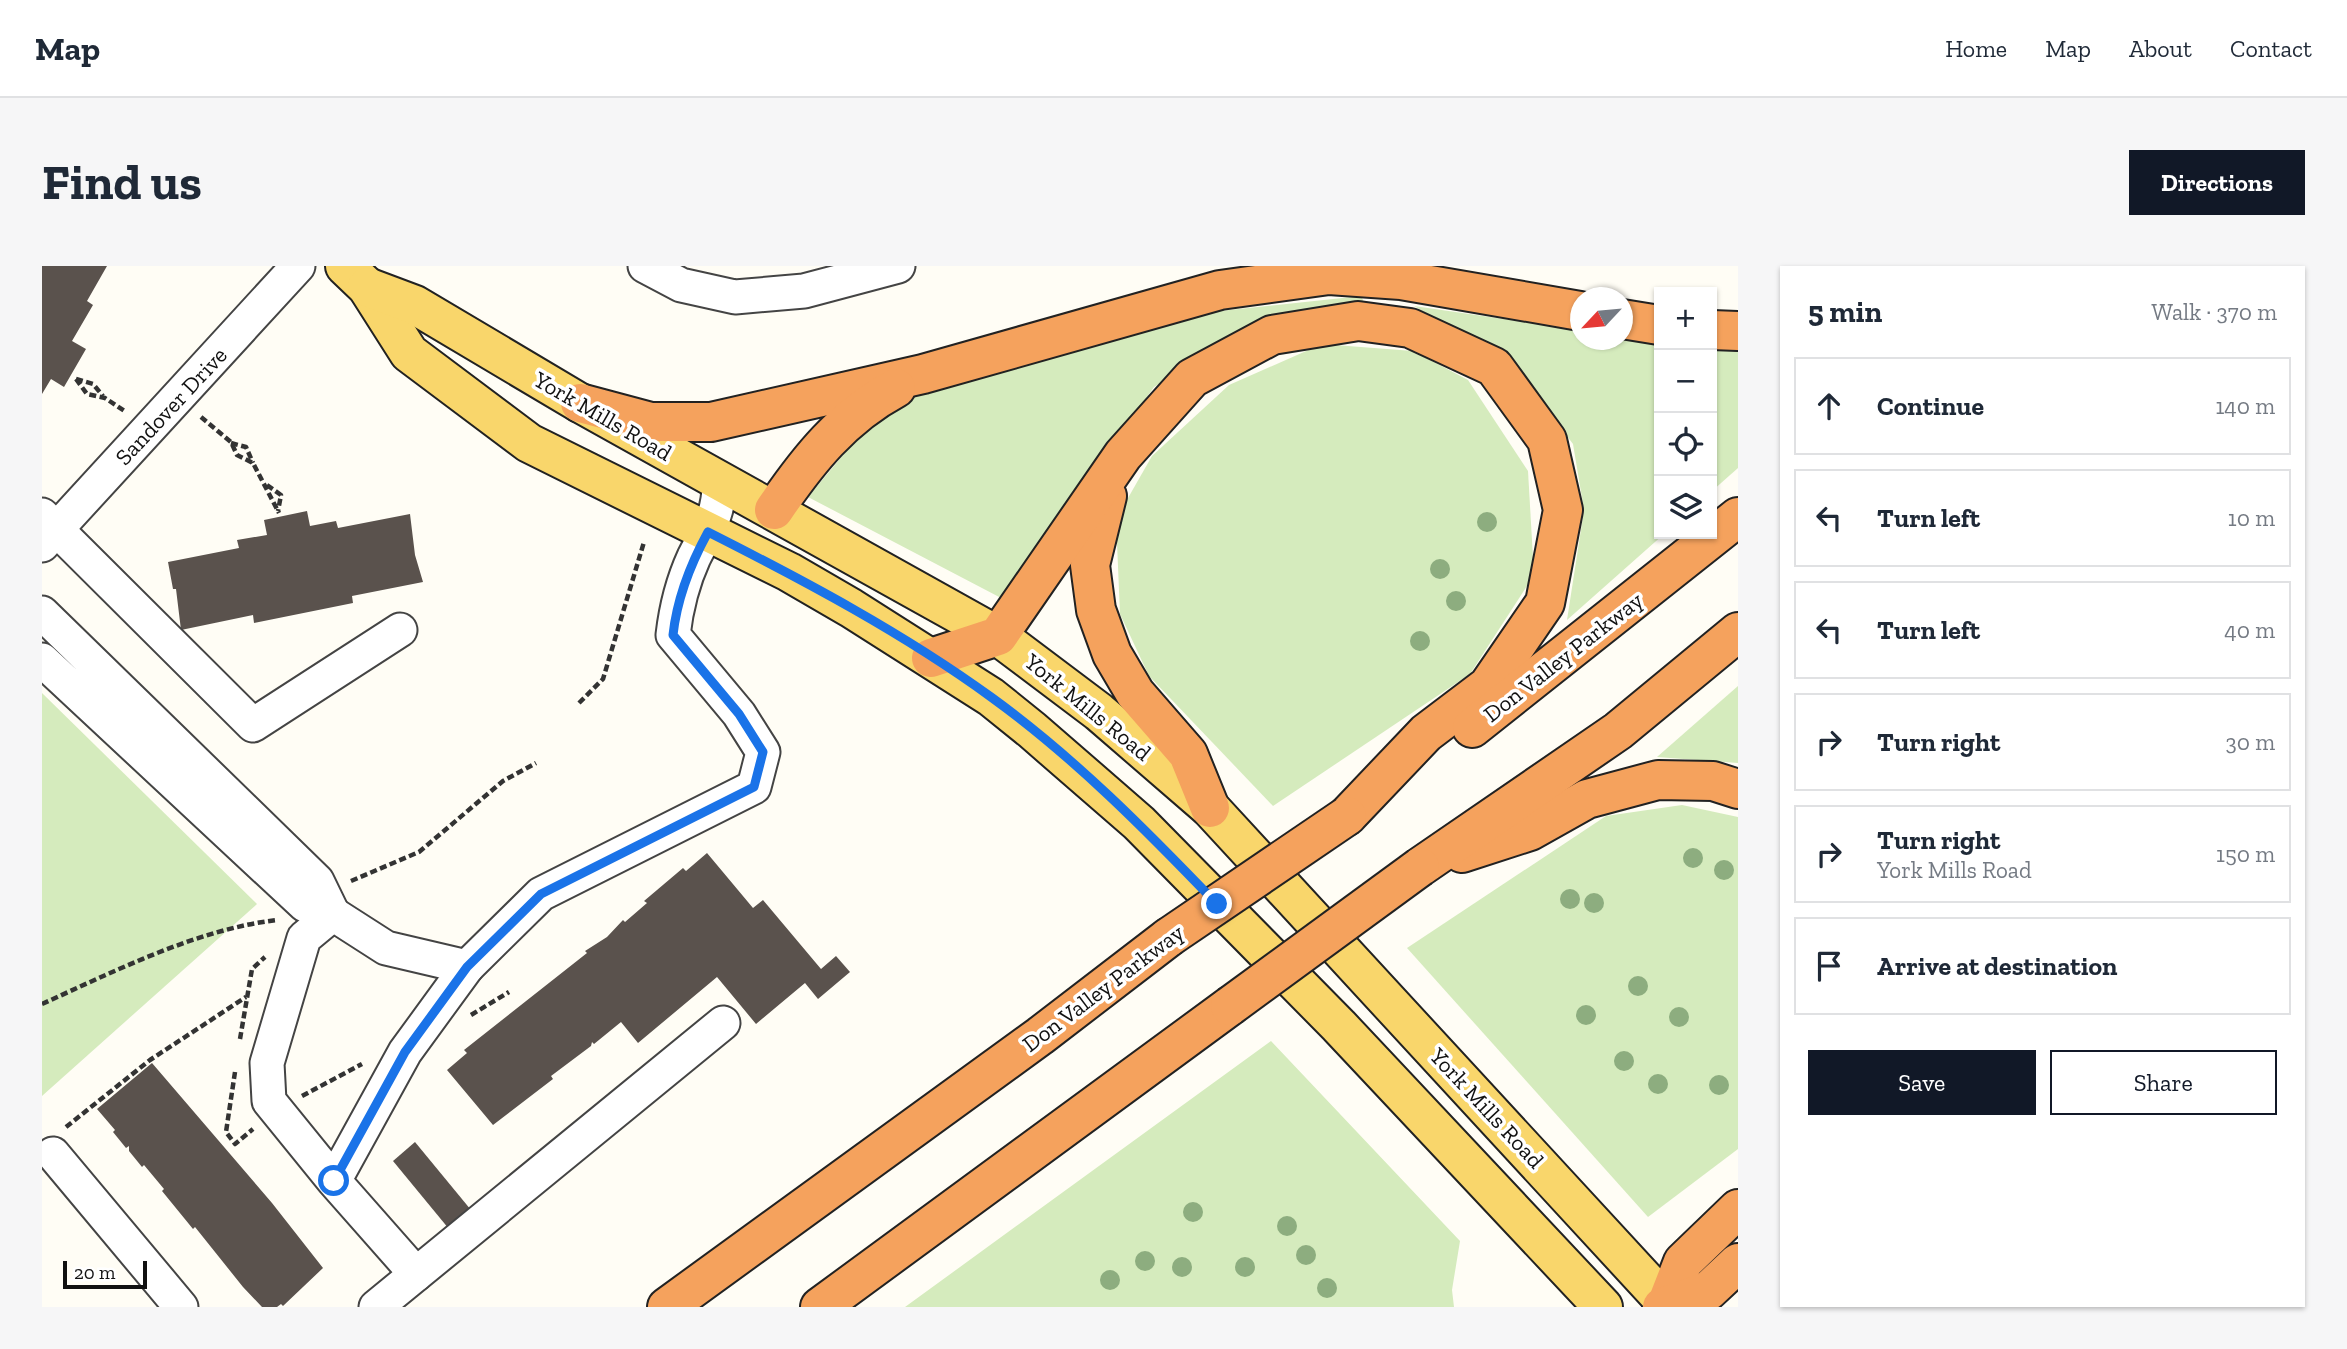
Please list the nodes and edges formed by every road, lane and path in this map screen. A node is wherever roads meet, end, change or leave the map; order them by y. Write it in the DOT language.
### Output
graph roads {
  1 [pos="299,266"];
  2 [pos="645,266"];
  3 [pos="898,266"];
  4 [pos="356,277"];
  5 [pos="1570,309"];
  6 [pos="1633,320"];
  7 [pos="1654,324"];
  8 [pos="1717,330"];
  9 [pos="1738,331"];
  10 [pos="923,374"];
  11 [pos="105,398"];
  12 [pos="179,398"];
  13 [pos="580,404"];
  14 [pos="150,427"];
  15 [pos="231,442"];
  16 [pos="1123,455"];
  17 [pos="253,463"];
  18 [pos="719,481"];
  19 [pos="266,485"];
  20 [pos="774,510"];
  21 [pos="1738,517"];
  22 [pos="47,530"];
  23 [pos="708,532"];
  24 [pos="644,542"];
  25 [pos="772,564"];
  26 [pos="42,613"];
  27 [pos="400,630"];
  28 [pos="1738,632"];
  29 [pos="998,636"];
  30 [pos="932,658"];
  31 [pos="42,660"];
  32 [pos="579,704"];
  33 [pos="536,762"];
  34 [pos="1738,789"];
  35 [pos="1210,808"];
  36 [pos="1348,816"];
  37 [pos="1420,867"];
  38 [pos="335,916"];
  39 [pos="281,919"];
  40 [pos="272,951"];
  41 [pos="467,967"];
  42 [pos="252,969"];
  43 [pos="246,997"];
  44 [pos="42,1004"];
  45 [pos="723,1023"];
  46 [pos="53,1154"];
  47 [pos="334,1181"];
  48 [pos="1738,1209"];
  49 [pos="1738,1263"];
  50 [pos="416,1274"];
  51 [pos="1666,1306"];
  52 [pos="181,1307"];
  53 [pos="376,1307"];
  54 [pos="667,1307"];
  55 [pos="820,1307"];
  56 [pos="1603,1307"];
  1 -- 12 [label="street, Sandover Drive"];
  2 -- 3 [label="street"];
  4 -- 13 [label="main road, York Mills Road"];
  4 -- 23 [label="main road, York Mills Road"];
  5 -- 10 [label="highway"];
  6 -- 7 [label="highway"];
  8 -- 9 [label="highway"];
  10 -- 13 [label="highway"];
  10 -- 20 [label="highway"];
  11 -- 11 [label="path"];
  11 -- 14 [label="path"];
  12 -- 14 [label="street, Sandover Drive"];
  12 -- 15 [label="path"];
  13 -- 18 [label="main road, York Mills Road"];
  14 -- 22 [label="street, Sandover Drive"];
  15 -- 17 [label="path"];
  15 -- 17 [label="path"];
  16 -- 29 [label="highway"];
  16 -- 35 [label="highway"];
  16 -- 36 [label="highway"];
  17 -- 19 [label="path"];
  18 -- 20 [label="main road, York Mills Road"];
  18 -- 23 [label="street"];
  19 -- 19 [label="path"];
  20 -- 25 [label="main road"];
  20 -- 29 [label="main road, York Mills Road"];
  21 -- 36 [label="highway, Don Valley Parkway"];
  22 -- 27 [label="street"];
  23 -- 25 [label="main road, York Mills Road"];
  23 -- 41 [label="street"];
  24 -- 32 [label="path"];
  25 -- 30 [label="main road, York Mills Road"];
  26 -- 38 [label="street"];
  28 -- 37 [label="highway"];
  29 -- 30 [label="highway"];
  29 -- 35 [label="main road, York Mills Road"];
  30 -- 56 [label="main road, York Mills Road"];
  31 -- 38 [label="street"];
  33 -- 38 [label="path"];
  34 -- 37 [label="highway"];
  35 -- 51 [label="main road, York Mills Road"];
  36 -- 54 [label="highway, Don Valley Parkway, bridge"];
  37 -- 55 [label="highway, bridge"];
  38 -- 41 [label="street"];
  38 -- 47 [label="street"];
  39 -- 44 [label="path"];
  40 -- 42 [label="path"];
  41 -- 47 [label="street"];
  43 -- 46 [label="path"];
  45 -- 50 [label="street"];
  46 -- 52 [label="street"];
  47 -- 50 [label="street"];
  48 -- 51 [label="highway"];
  49 -- 51 [label="highway"];
  50 -- 53 [label="street"];
}
